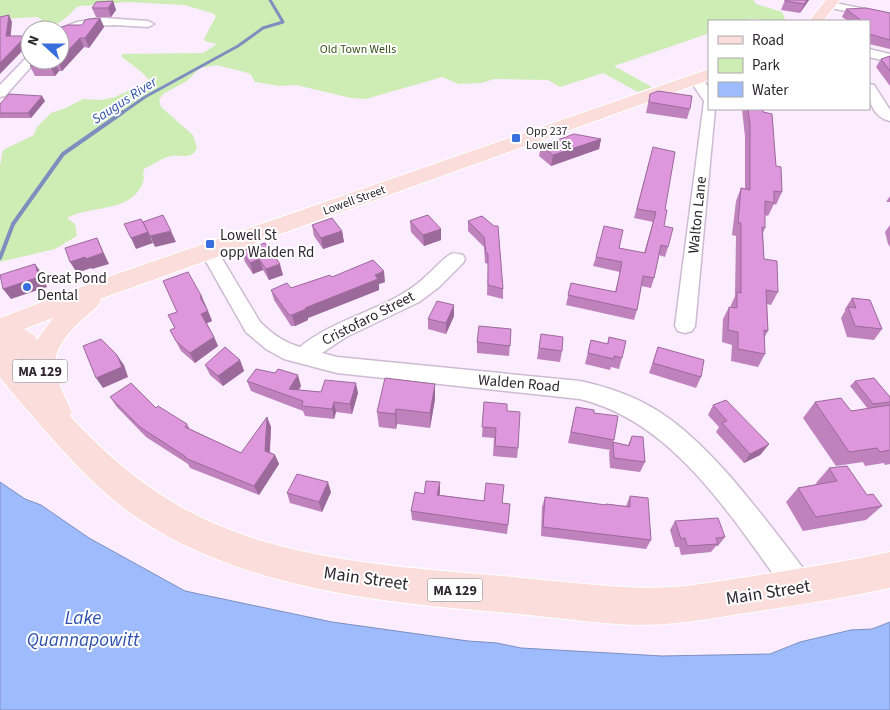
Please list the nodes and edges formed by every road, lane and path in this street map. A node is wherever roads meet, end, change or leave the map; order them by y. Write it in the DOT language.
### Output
graph roads {
  1 [pos="831,2"];
  2 [pos="890,17"];
  3 [pos="817,20"];
  4 [pos="148,24"];
  5 [pos="70,28"];
  6 [pos="870,53"];
  7 [pos="890,58"];
  8 [pos="22,70"];
  9 [pos="702,76"];
  10 [pos="870,90"];
  11 [pos="0,93"];
  12 [pos="708,96"];
  13 [pos="708,110"];
  14 [pos="890,118"];
  15 [pos="208,251"];
  16 [pos="456,259"];
  17 [pos="111,285"];
  18 [pos="685,326"];
  19 [pos="0,328"];
  20 [pos="303,357"];
  21 [pos="5,367"];
  22 [pos="41,372"];
  23 [pos="62,427"];
  24 [pos="890,570"];
  25 [pos="800,587"];
  1 -- 2 [label="street"];
  1 -- 3 [label="main road"];
  4 -- 5 [label="street"];
  6 -- 7 [label="street"];
  8 -- 11 [label="street"];
  9 -- 12 [label="street"];
  9 -- 15 [label="main road, Lowell Street"];
  10 -- 14 [label="street"];
  13 -- 18 [label="street, Walton Lane"];
  15 -- 17 [label="main road, Lowell Street"];
  15 -- 20 [label="street, Walden Road"];
  16 -- 20 [label="street, Cristofaro Street"];
  17 -- 19 [label="main road, Lowell Street"];
  17 -- 22 [label="main road"];
  19 -- 21 [label="main road, Main Street"];
  19 -- 22 [label="main road, Main Street / MA 129"];
  20 -- 25 [label="street, Walden Road"];
  21 -- 23 [label="main road, Main Street / MA 129"];
  22 -- 23 [label="main road, Main Street / MA 129"];
  23 -- 25 [label="main road, Main Street / MA 129"];
  24 -- 25 [label="main road, Main Street / MA 129"];
}
